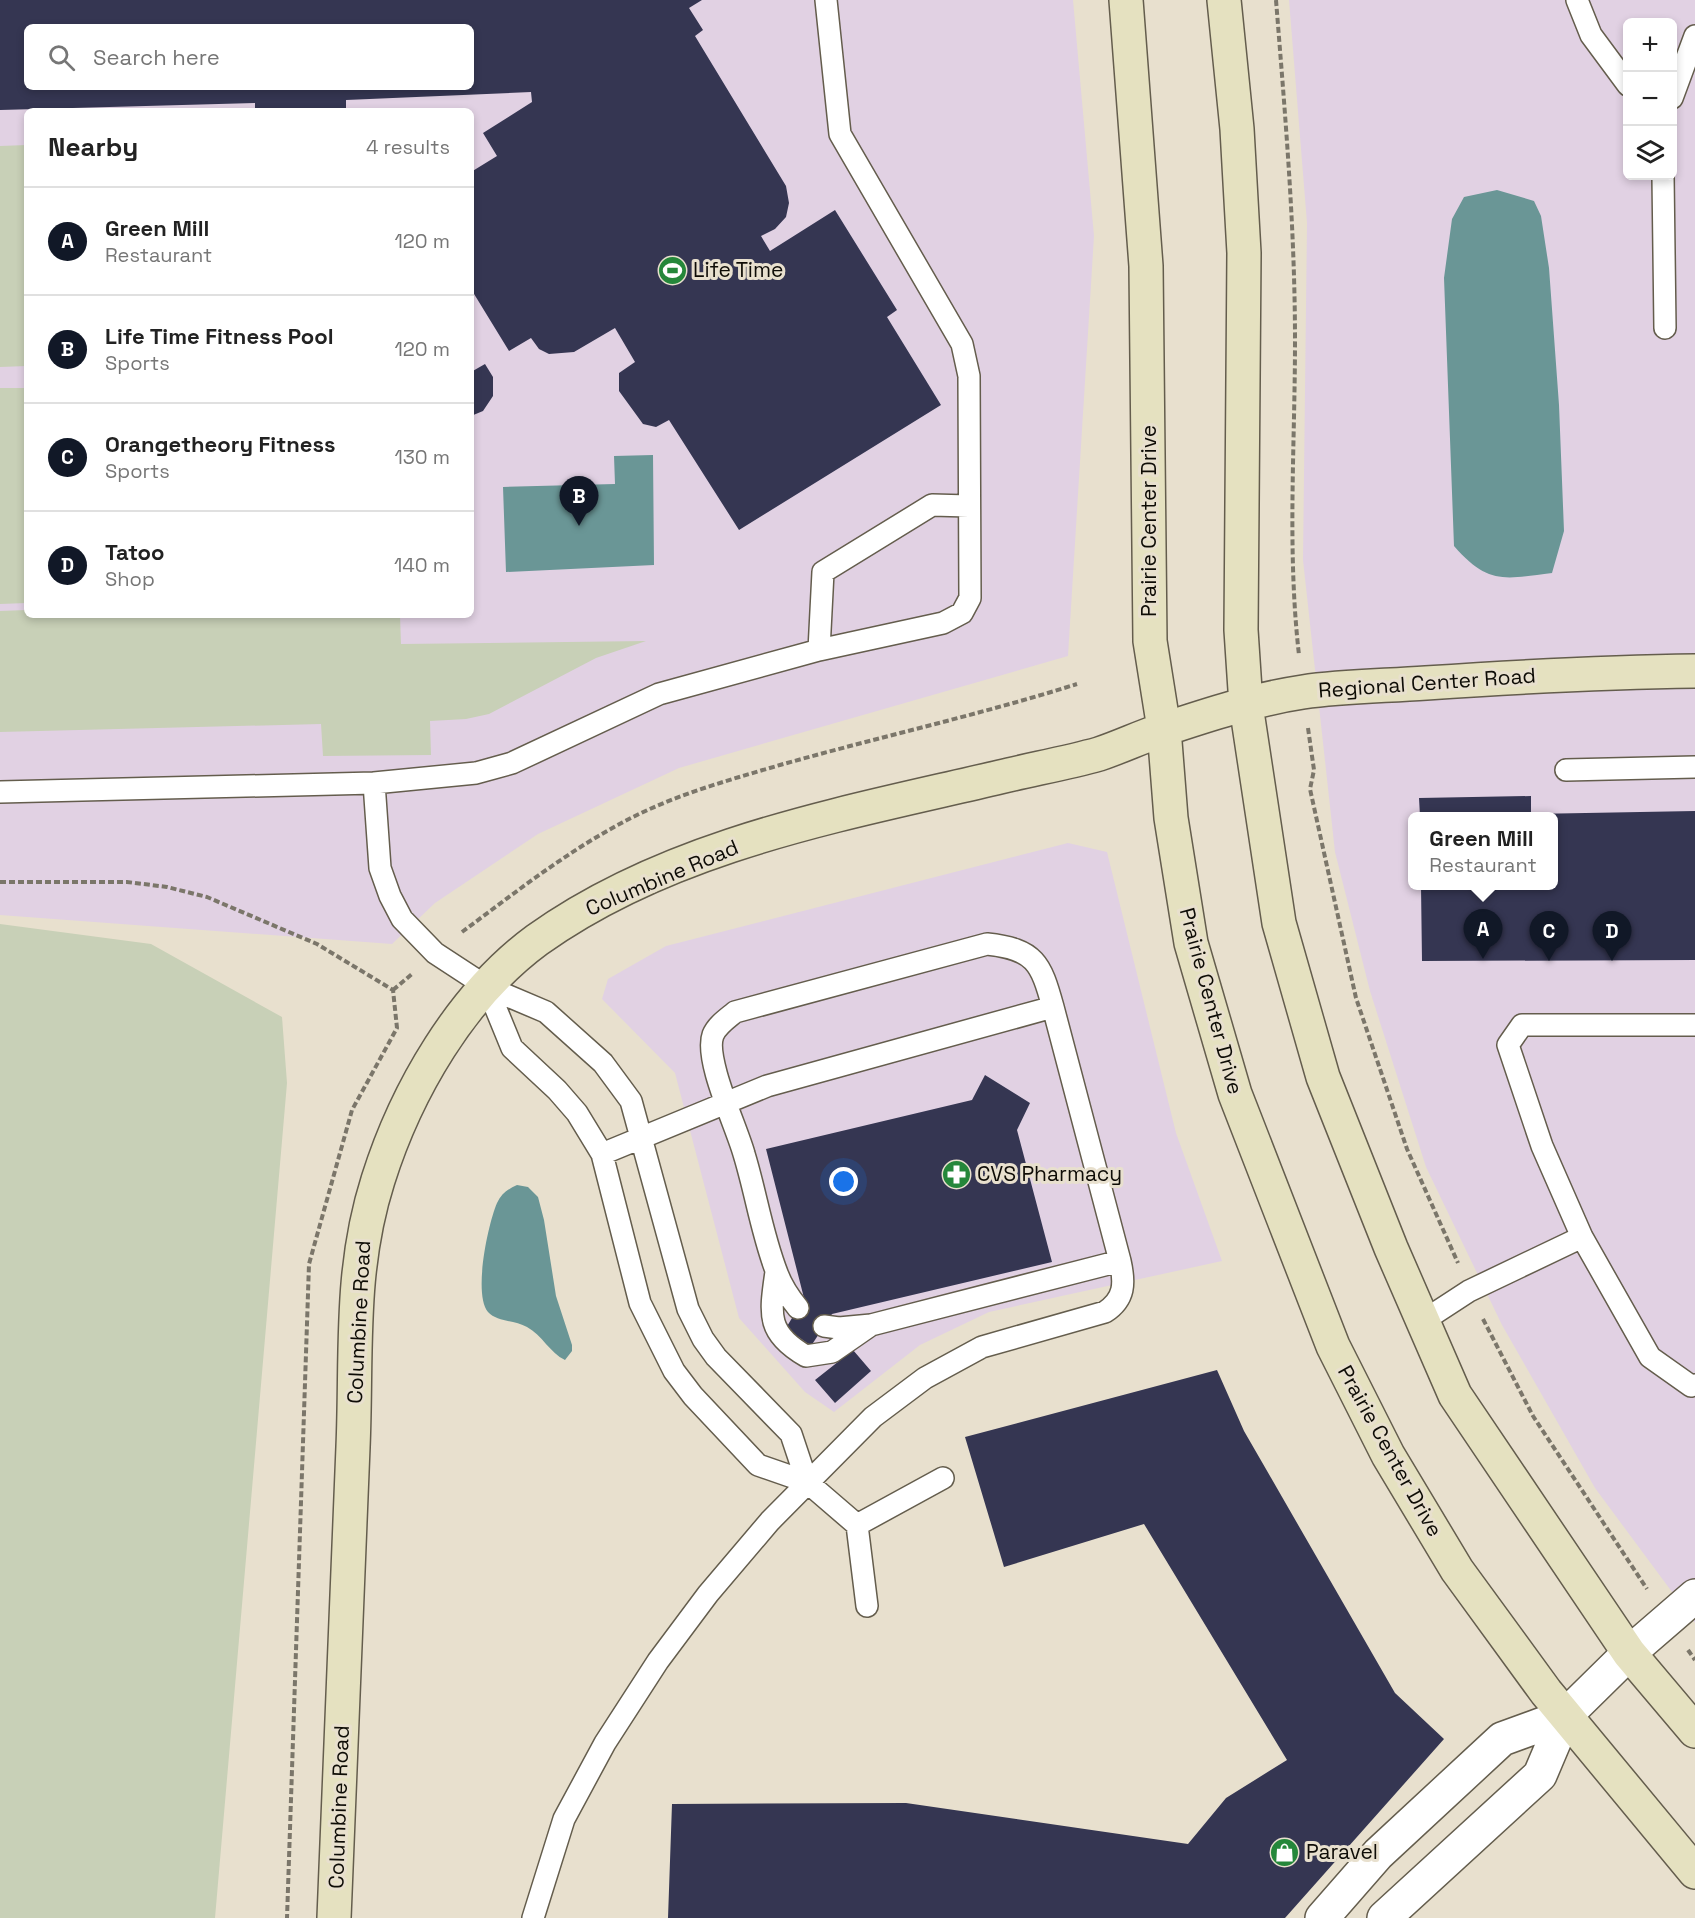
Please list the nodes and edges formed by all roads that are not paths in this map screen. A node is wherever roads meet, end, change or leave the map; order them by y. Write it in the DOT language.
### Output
graph roads {
  1 [pos="826,0"];
  2 [pos="1126,0"];
  3 [pos="1224,0"];
  4 [pos="1577,0"];
  5 [pos="1695,36"];
  6 [pos="1623,78"];
  7 [pos="1677,85"];
  8 [pos="1663,180"];
  9 [pos="1665,328"];
  10 [pos="969,506"];
  11 [pos="819,650"];
  12 [pos="1695,671"];
  13 [pos="1246,705"];
  14 [pos="1164,729"];
  15 [pos="1695,767"];
  16 [pos="1566,770"];
  17 [pos="374,783"];
  18 [pos="0,792"];
  19 [pos="486,987"];
  20 [pos="1053,1007"];
  21 [pos="1695,1025"];
  22 [pos="725,1102"];
  23 [pos="640,1137"];
  24 [pos="602,1154"];
  25 [pos="1582,1237"];
  26 [pos="1120,1260"];
  27 [pos="776,1272"];
  28 [pos="798,1308"];
  29 [pos="1423,1321"];
  30 [pos="871,1325"];
  31 [pos="824,1326"];
  32 [pos="1695,1385"];
  33 [pos="943,1478"];
  34 [pos="807,1482"];
  35 [pos="856,1524"];
  36 [pos="1695,1596"];
  37 [pos="867,1606"];
  38 [pos="1629,1653"];
  39 [pos="1565,1716"];
  40 [pos="1695,1731"];
  41 [pos="1695,1872"];
  42 [pos="334,1918"];
  43 [pos="533,1918"];
  44 [pos="1322,1918"];
  45 [pos="1384,1918"];
  1 -- 10 [label="lane"];
  2 -- 14 [label="main road, Prairie Center Drive"];
  3 -- 13 [label="main road"];
  4 -- 6 [label="lane"];
  5 -- 7 [label="lane"];
  8 -- 9 [label="lane"];
  10 -- 11 [label="lane"];
  10 -- 11 [label="lane"];
  11 -- 17 [label="lane"];
  12 -- 13 [label="main road, Regional Center Road"];
  13 -- 14 [label="main road, Regional Center Road"];
  13 -- 29 [label="main road"];
  14 -- 19 [label="main road, Columbine Road"];
  14 -- 39 [label="main road, Prairie Center Drive"];
  15 -- 16 [label="lane"];
  17 -- 18 [label="lane"];
  17 -- 19 [label="lane"];
  19 -- 23 [label="lane"];
  19 -- 24 [label="lane"];
  19 -- 42 [label="main road, Columbine Road"];
  20 -- 22 [label="lane"];
  20 -- 22 [label="lane"];
  20 -- 26 [label="lane"];
  21 -- 25 [label="lane"];
  22 -- 23 [label="lane"];
  22 -- 27 [label="lane"];
  23 -- 24 [label="lane"];
  23 -- 34 [label="lane"];
  24 -- 34 [label="lane"];
  25 -- 29 [label="lane"];
  25 -- 32 [label="lane"];
  26 -- 30 [label="lane"];
  26 -- 34 [label="lane"];
  27 -- 28 [label="lane"];
  27 -- 30 [label="lane"];
  29 -- 38 [label="main road"];
  30 -- 31 [label="lane"];
  33 -- 35 [label="lane"];
  34 -- 35 [label="lane"];
  34 -- 43 [label="lane"];
  35 -- 37 [label="lane"];
  36 -- 38 [label="street"];
  38 -- 39 [label="street"];
  38 -- 40 [label="main road"];
  39 -- 41 [label="main road, Prairie Center Drive"];
  39 -- 44 [label="street"];
  39 -- 45 [label="street"];
}
